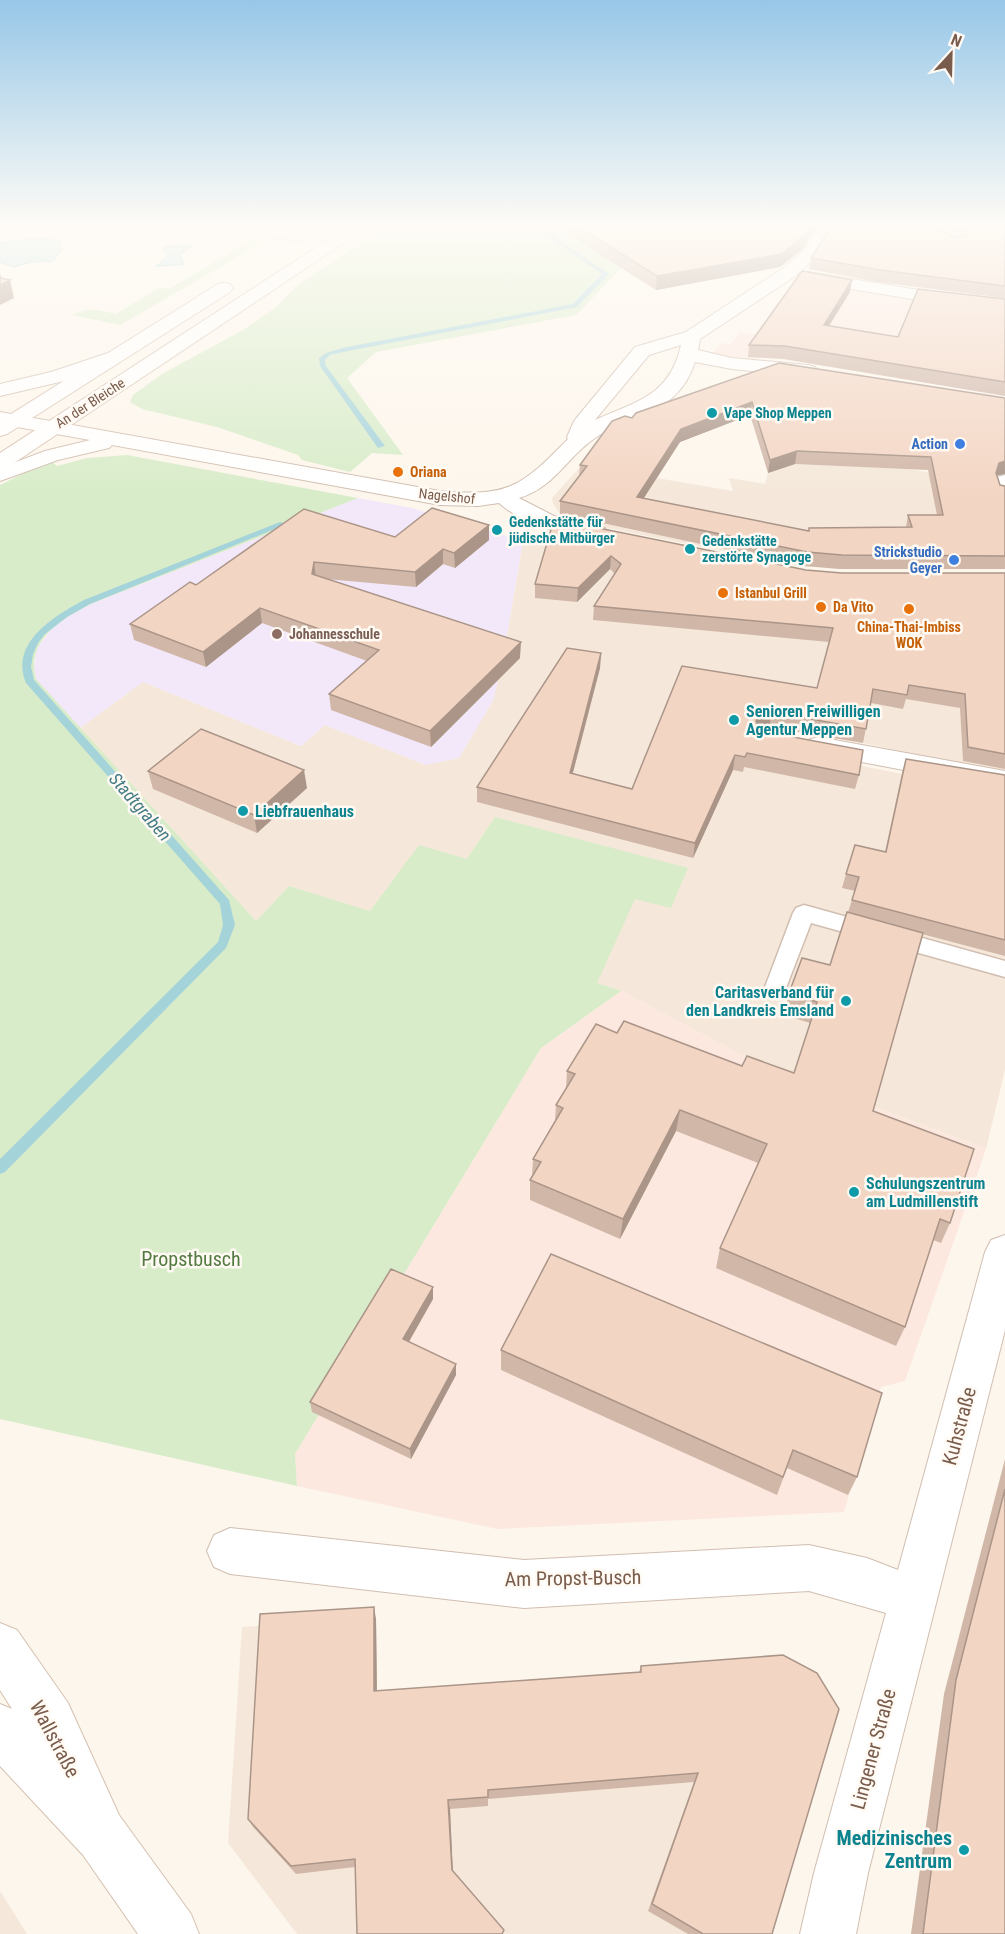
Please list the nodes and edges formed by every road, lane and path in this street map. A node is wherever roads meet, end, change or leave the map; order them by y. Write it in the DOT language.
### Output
graph roads {
  1 [pos="179,316"];
  2 [pos="221,316"];
  3 [pos="728,316"];
  4 [pos="690,344"];
  5 [pos="114,357"];
  6 [pos="830,375"];
  7 [pos="0,390"];
  8 [pos="0,397"];
  9 [pos="40,405"];
  10 [pos="76,412"];
  11 [pos="5,423"];
  12 [pos="51,429"];
  13 [pos="122,441"];
  14 [pos="575,442"];
  15 [pos="0,462"];
  16 [pos="310,473"];
  17 [pos="0,475"];
  18 [pos="1005,482"];
  19 [pos="1005,491"];
  20 [pos="502,495"];
  21 [pos="622,538"];
  22 [pos="793,741"];
  23 [pos="1005,780"];
  24 [pos="1005,969"];
  25 [pos="776,987"];
  26 [pos="1005,1252"];
  27 [pos="231,1551"];
  28 [pos="913,1599"];
  29 [pos="0,1647"];
  30 [pos="0,1729"];
  31 [pos="102,1836"];
  32 [pos="171,1934"];
  33 [pos="828,1934"];
  1 -- 5 [label="street, An der Bleiche"];
  2 -- 10 [label="street, An der Bleiche"];
  3 -- 4 [label="street"];
  4 -- 6 [label="street"];
  4 -- 14 [label="street"];
  4 -- 14 [label="street"];
  5 -- 7 [label="street, An der Bleiche"];
  5 -- 9 [label="street, An der Bleiche"];
  8 -- 9 [label="street, Nagelshof"];
  9 -- 10 [label="street, Nagelshof"];
  9 -- 11 [label="street, An der Bleiche"];
  10 -- 12 [label="street, An der Bleiche"];
  10 -- 16 [label="street, Nagelshof"];
  11 -- 12 [label="street, Nagelshof"];
  12 -- 13 [label="street, Nagelshof"];
  12 -- 15 [label="street, An der Bleiche"];
  13 -- 16 [label="street, Nagelshof"];
  13 -- 17 [label="street, An der Bleiche"];
  14 -- 20 [label="street, Nagelshof"];
  16 -- 20 [label="street, Nagelshof"];
  18 -- 19 [label="street"];
  20 -- 21 [label="street"];
  22 -- 23 [label="street"];
  24 -- 25 [label="lane"];
  26 -- 28 [label="street, Kuhstraße"];
  27 -- 28 [label="street, Am Propst-Busch"];
  28 -- 33 [label="street, Lingener Straße"];
  29 -- 31 [label="street, Wallstraße"];
  30 -- 31 [label="street, Wallstraße"];
  31 -- 32 [label="street, Wallstraße"];
}
